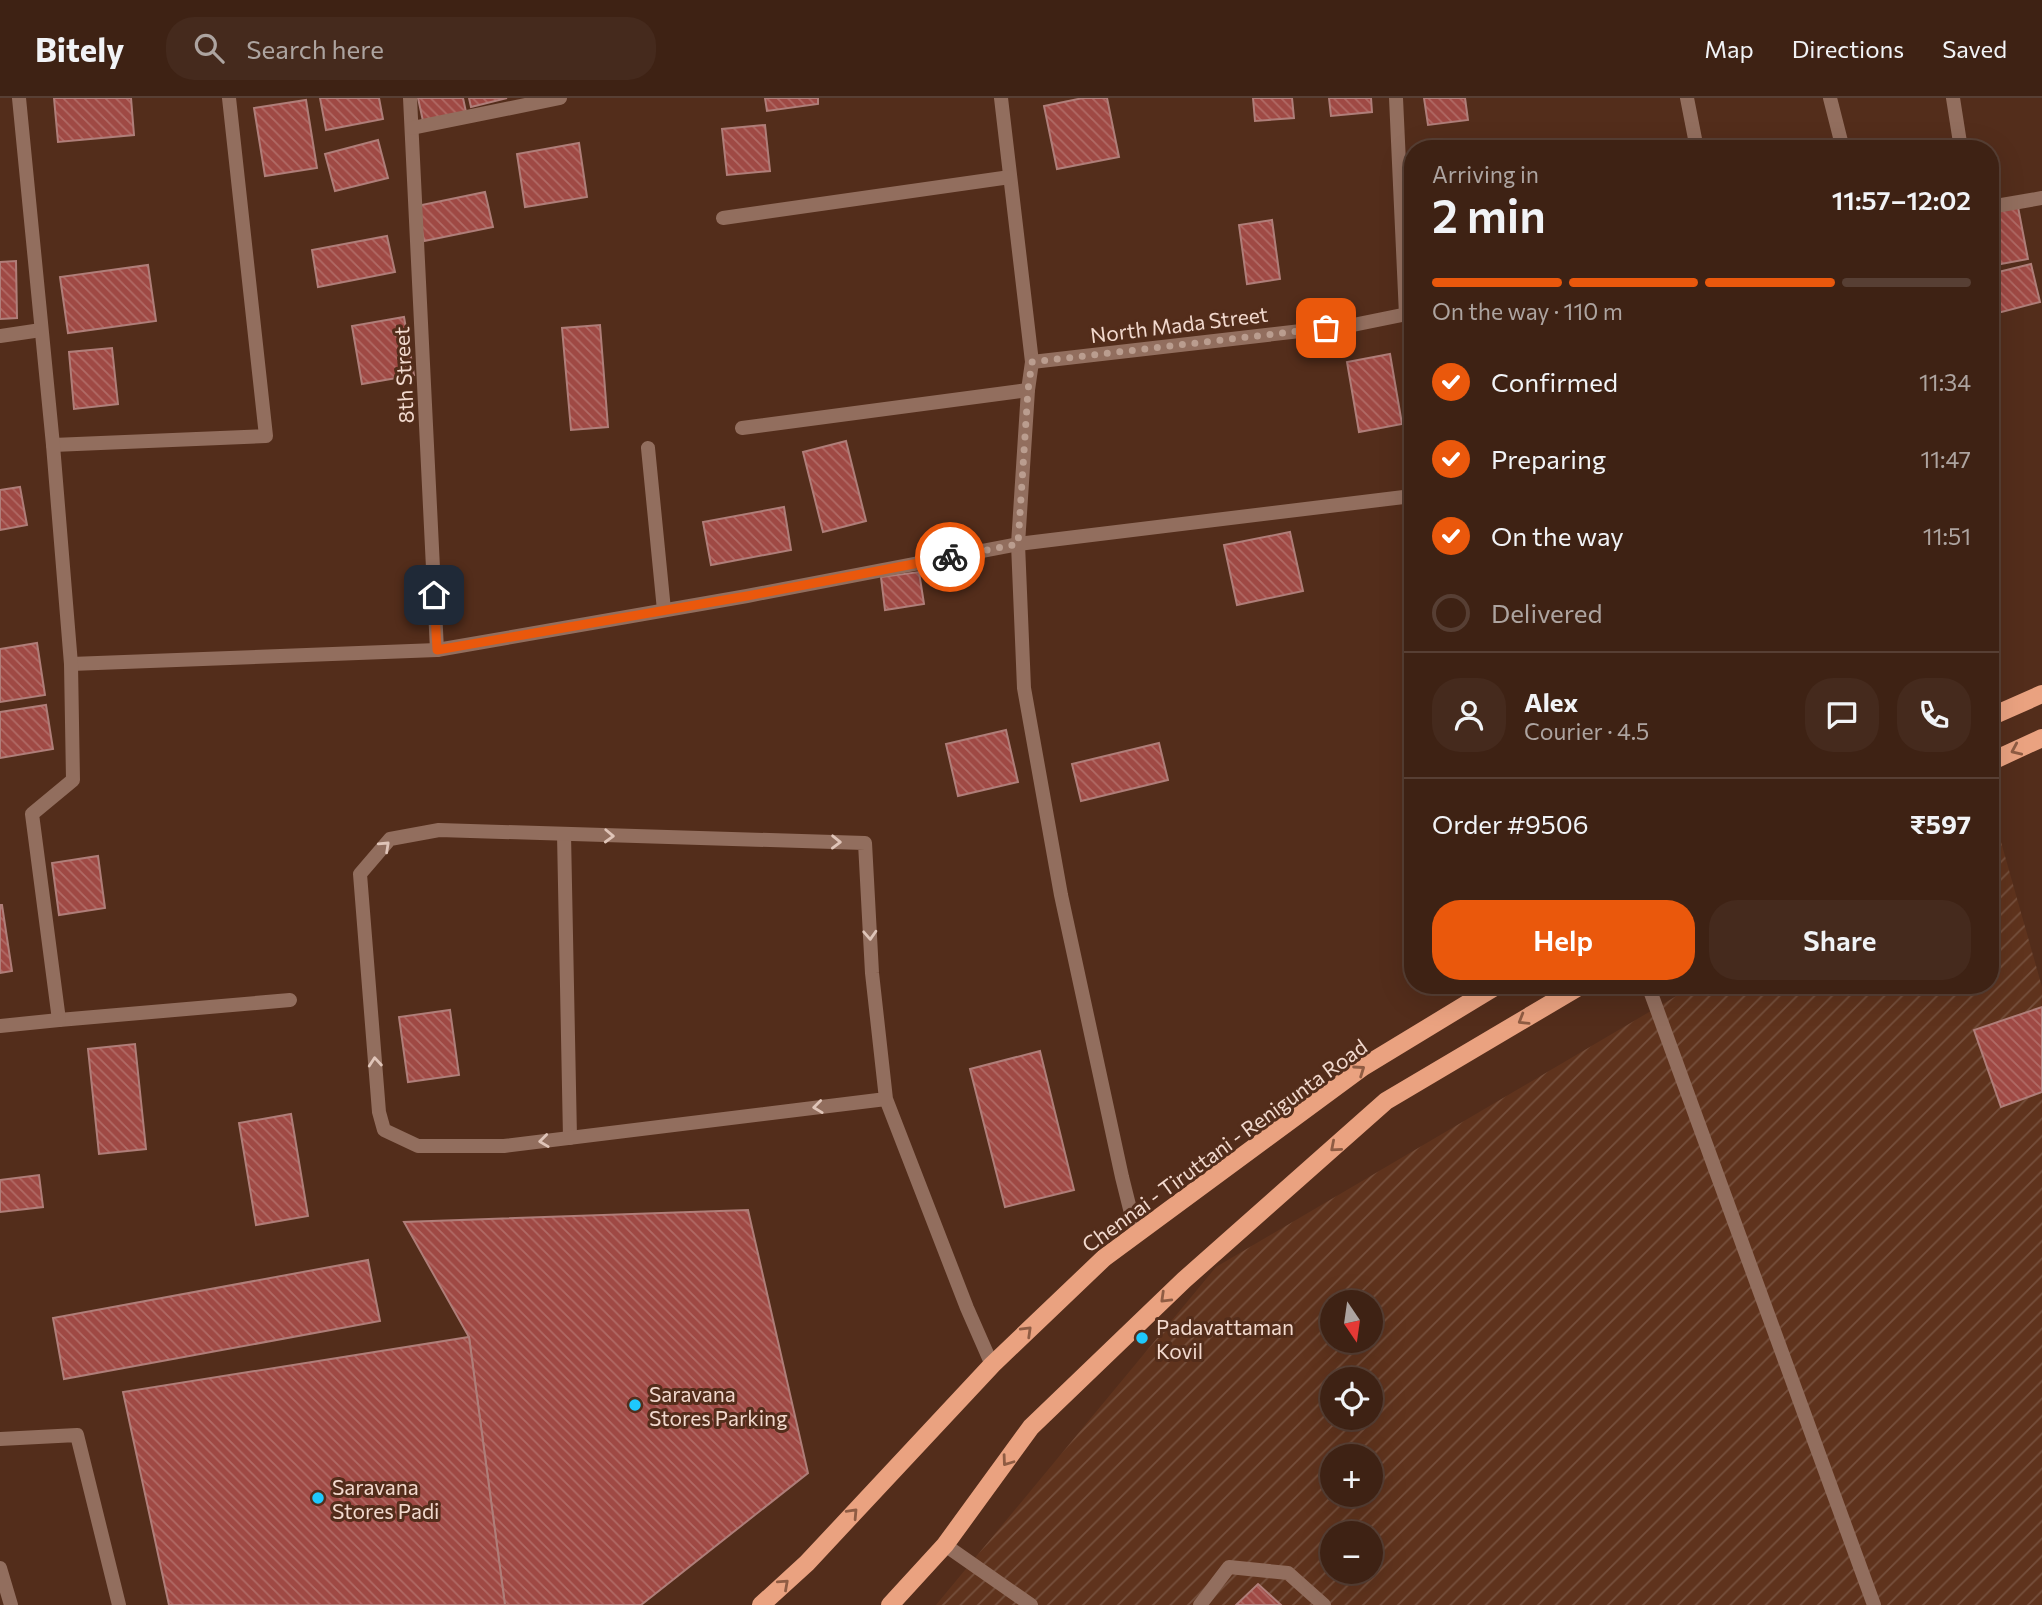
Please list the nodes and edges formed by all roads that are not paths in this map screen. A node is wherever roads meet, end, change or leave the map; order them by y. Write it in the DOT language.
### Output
graph roads {
  1 [pos="19,98"];
  2 [pos="229,98"];
  3 [pos="410,98"];
  4 [pos="561,98"];
  5 [pos="1001,98"];
  6 [pos="1396,98"];
  7 [pos="1687,98"];
  8 [pos="1830,98"];
  9 [pos="1952,98"];
  10 [pos="412,128"];
  11 [pos="1695,140"];
  12 [pos="1841,140"];
  13 [pos="1959,140"];
  14 [pos="1010,177"];
  15 [pos="2042,198"];
  16 [pos="1999,205"];
  17 [pos="723,218"];
  18 [pos="1404,231"];
  19 [pos="1404,315"];
  20 [pos="41,330"];
  21 [pos="0,336"];
  22 [pos="1032,362"];
  23 [pos="1028,390"];
  24 [pos="742,428"];
  25 [pos="53,445"];
  26 [pos="648,448"];
  27 [pos="1404,497"];
  28 [pos="1018,544"];
  29 [pos="664,610"];
  30 [pos="437,650"];
  31 [pos="71,664"];
  32 [pos="2042,694"];
  33 [pos="1999,713"];
  34 [pos="2042,738"];
  35 [pos="1999,758"];
  36 [pos="564,834"];
  37 [pos="1483,994"];
  38 [pos="1566,994"];
  39 [pos="1651,994"];
  40 [pos="290,1000"];
  41 [pos="59,1020"];
  42 [pos="0,1026"];
  43 [pos="886,1099"];
  44 [pos="570,1138"];
  45 [pos="1136,1233"];
  46 [pos="992,1365"];
  47 [pos="0,1438"];
  48 [pos="946,1545"];
  49 [pos="0,1568"];
  50 [pos="11,1605"];
  51 [pos="119,1605"];
  52 [pos="761,1605"];
  53 [pos="890,1605"];
  54 [pos="1031,1605"];
  55 [pos="1200,1605"];
  56 [pos="1324,1605"];
  57 [pos="1874,1605"];
  1 -- 20 [label="street"];
  2 -- 25 [label="street"];
  3 -- 10 [label="street, 8th Street"];
  4 -- 10 [label="street"];
  5 -- 14 [label="street"];
  6 -- 18 [label="street"];
  7 -- 11 [label="street"];
  8 -- 12 [label="street"];
  9 -- 13 [label="street"];
  10 -- 30 [label="street, 8th Street"];
  14 -- 17 [label="street"];
  14 -- 22 [label="street"];
  15 -- 16 [label="street"];
  19 -- 22 [label="street, North Mada Street"];
  20 -- 21 [label="street"];
  20 -- 25 [label="street"];
  22 -- 23 [label="street"];
  23 -- 24 [label="street"];
  23 -- 28 [label="street"];
  25 -- 31 [label="street"];
  26 -- 29 [label="street"];
  27 -- 28 [label="street"];
  28 -- 29 [label="street"];
  28 -- 45 [label="street"];
  29 -- 30 [label="street"];
  30 -- 31 [label="street"];
  31 -- 41 [label="street"];
  32 -- 33 [label="main road"];
  34 -- 35 [label="main road, one-way"];
  36 -- 43 [label="street, one-way"];
  36 -- 44 [label="street"];
  44 -- 36 [label="street, one-way"];
  45 -- 37 [label="main road, Chennai - Tiruttani - Renigunta Road, one-way"];
  38 -- 48 [label="main road, one-way"];
  39 -- 57 [label="street"];
  40 -- 41 [label="street"];
  41 -- 42 [label="street"];
  43 -- 44 [label="street, one-way"];
  43 -- 46 [label="street"];
  46 -- 45 [label="main road, Chennai - Tiruttani - Renigunta Road, one-way"];
  52 -- 46 [label="main road, Chennai - Tiruttani - Renigunta Road, one-way"];
  47 -- 51 [label="street"];
  48 -- 53 [label="main road"];
  48 -- 54 [label="street"];
  49 -- 50 [label="street"];
  55 -- 56 [label="street"];
}
